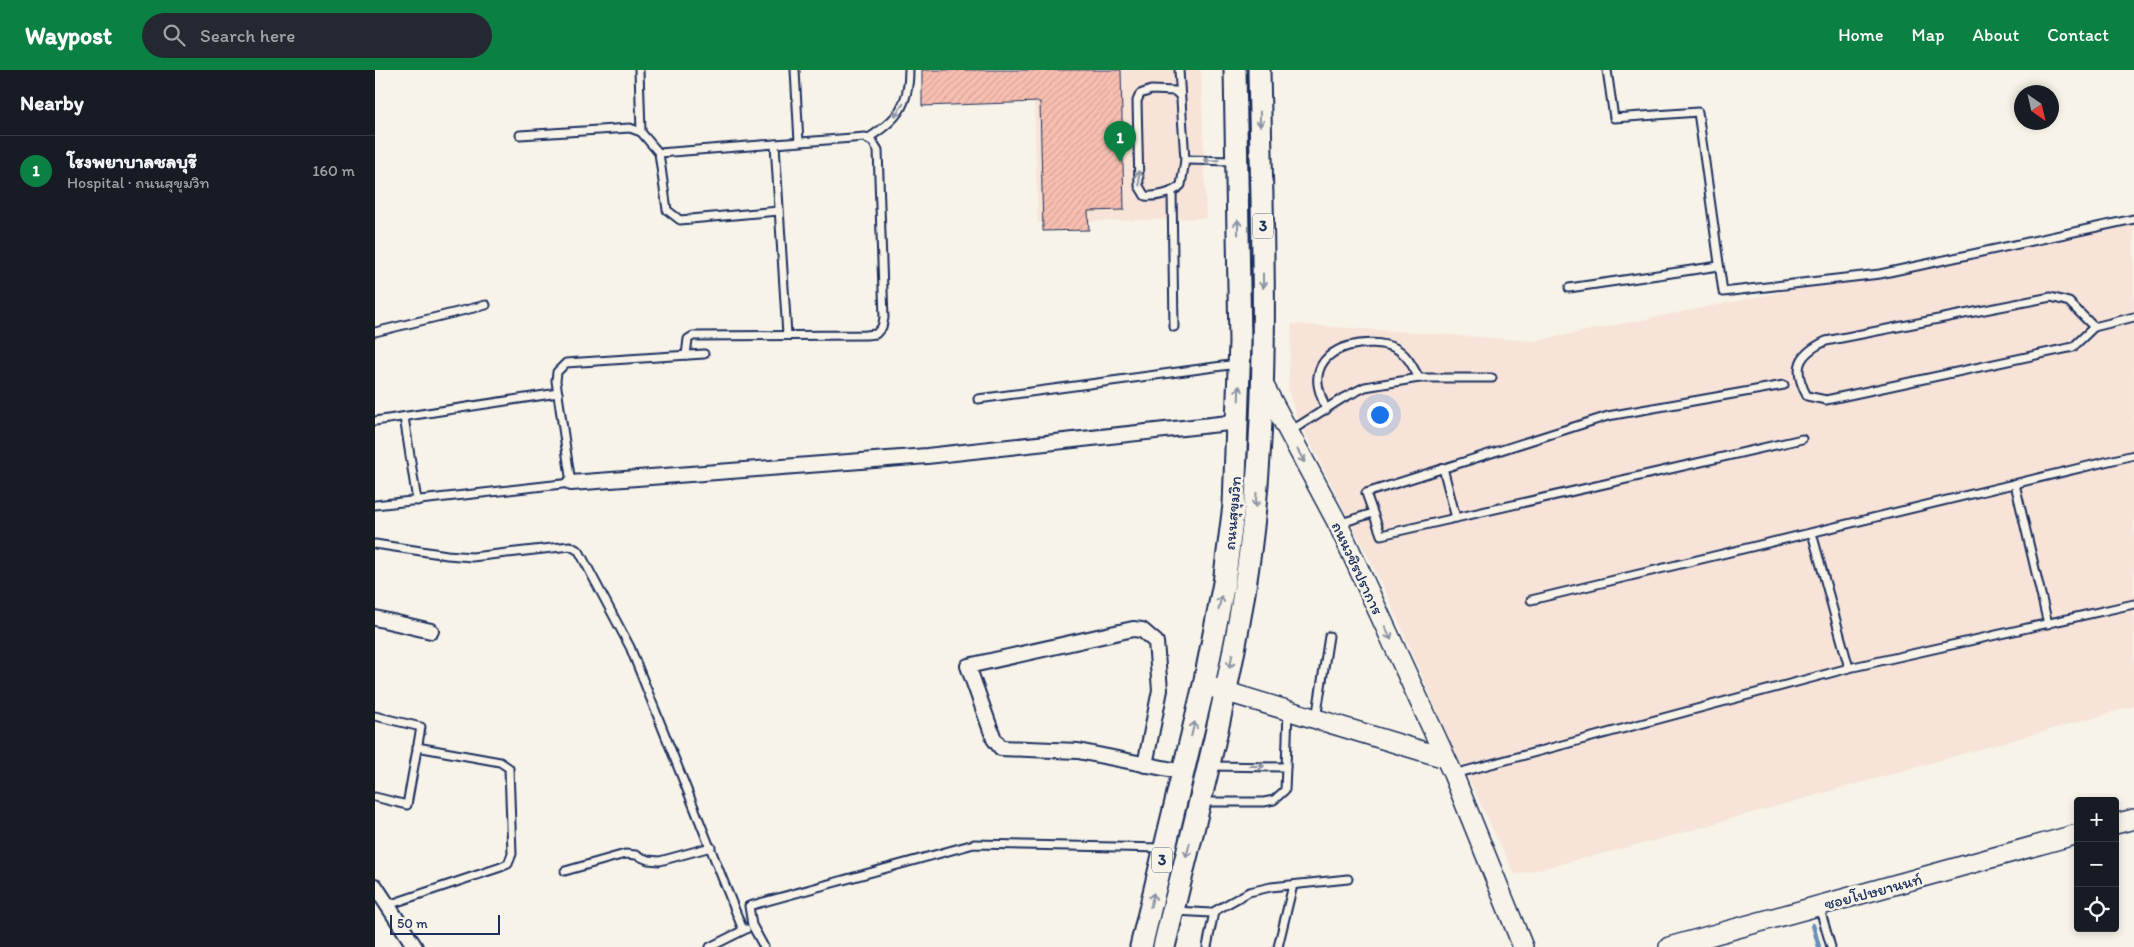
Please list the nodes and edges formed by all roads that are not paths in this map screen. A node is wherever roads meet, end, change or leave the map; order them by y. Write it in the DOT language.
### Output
graph roads {
  1 [pos="639,70"];
  2 [pos="795,70"];
  3 [pos="909,70"];
  4 [pos="1179,70"];
  5 [pos="1235,70"];
  6 [pos="1259,70"];
  7 [pos="1607,70"];
  8 [pos="1180,96"];
  9 [pos="641,132"];
  10 [pos="521,135"];
  11 [pos="867,139"];
  12 [pos="799,142"];
  13 [pos="775,144"];
  14 [pos="659,153"];
  15 [pos="1185,160"];
  16 [pos="1237,161"];
  17 [pos="1172,192"];
  18 [pos="779,211"];
  19 [pos="2134,219"];
  20 [pos="1719,266"];
  21 [pos="1569,288"];
  22 [pos="486,304"];
  23 [pos="2134,318"];
  24 [pos="1174,327"];
  25 [pos="2094,327"];
  26 [pos="375,332"];
  27 [pos="787,336"];
  28 [pos="704,354"];
  29 [pos="686,355"];
  30 [pos="1239,364"];
  31 [pos="1419,378"];
  32 [pos="1492,378"];
  33 [pos="1262,382"];
  34 [pos="1783,385"];
  35 [pos="558,393"];
  36 [pos="978,399"];
  37 [pos="1326,410"];
  38 [pos="404,417"];
  39 [pos="375,421"];
  40 [pos="1238,422"];
  41 [pos="1289,432"];
  42 [pos="1802,439"];
  43 [pos="2134,455"];
  44 [pos="1443,468"];
  45 [pos="571,483"];
  46 [pos="2015,484"];
  47 [pos="417,500"];
  48 [pos="375,505"];
  49 [pos="1373,513"];
  50 [pos="1456,518"];
  51 [pos="1338,524"];
  52 [pos="1812,533"];
  53 [pos="375,544"];
  54 [pos="1531,600"];
  55 [pos="2134,604"];
  56 [pos="375,618"];
  57 [pos="2048,624"];
  58 [pos="431,631"];
  59 [pos="1329,636"];
  60 [pos="1849,668"];
  61 [pos="1204,685"];
  62 [pos="1225,690"];
  63 [pos="1288,710"];
  64 [pos="375,716"];
  65 [pos="1316,719"];
  66 [pos="417,747"];
  67 [pos="1145,764"];
  68 [pos="1208,766"];
  69 [pos="1449,766"];
  70 [pos="1286,767"];
  71 [pos="1183,772"];
  72 [pos="375,797"];
  73 [pos="1200,802"];
  74 [pos="2134,819"];
  75 [pos="2119,823"];
  76 [pos="2074,835"];
  77 [pos="711,848"];
  78 [pos="1164,848"];
  79 [pos="565,871"];
  80 [pos="1348,879"];
  81 [pos="1293,885"];
  82 [pos="375,886"];
  83 [pos="388,906"];
  84 [pos="1819,906"];
  85 [pos="1173,910"];
  86 [pos="1214,912"];
  87 [pos="752,925"];
  88 [pos="743,930"];
  89 [pos="415,947"];
  90 [pos="710,947"];
  91 [pos="764,947"];
  92 [pos="1141,947"];
  93 [pos="1164,947"];
  94 [pos="1207,947"];
  95 [pos="1278,947"];
  96 [pos="1523,947"];
  97 [pos="1669,947"];
  98 [pos="1831,947"];
  1 -- 9 [label="lane"];
  2 -- 12 [label="lane"];
  3 -- 11 [label="lane, one-way"];
  4 -- 8 [label="lane"];
  5 -- 16 [label="main road, ถนนสุขุมวิท / 3"];
  6 -- 33 [label="main road, ถนนสุขุมวิท / 3, one-way"];
  7 -- 20 [label="lane"];
  8 -- 15 [label="lane"];
  17 -- 8 [label="lane, one-way"];
  9 -- 10 [label="lane"];
  9 -- 14 [label="lane"];
  11 -- 12 [label="lane"];
  11 -- 27 [label="lane"];
  12 -- 13 [label="lane"];
  13 -- 14 [label="lane"];
  13 -- 18 [label="lane"];
  14 -- 18 [label="lane"];
  16 -- 15 [label="lane, one-way"];
  15 -- 17 [label="lane"];
  30 -- 16 [label="main road, ถนนสุขุมวิท / 3, one-way"];
  17 -- 24 [label="lane"];
  18 -- 27 [label="lane"];
  19 -- 20 [label="lane"];
  20 -- 21 [label="lane"];
  22 -- 26 [label="lane"];
  23 -- 25 [label="lane"];
  25 -- 25 [label="lane"];
  27 -- 29 [label="lane"];
  28 -- 29 [label="lane"];
  29 -- 35 [label="lane"];
  30 -- 36 [label="lane"];
  40 -- 30 [label="main road, ถนนสุขุมวิท / 3, one-way"];
  31 -- 32 [label="lane"];
  31 -- 37 [label="lane"];
  31 -- 37 [label="lane"];
  33 -- 41 [label="street, ถนนวชิรปราการ"];
  33 -- 62 [label="main road, ถนนสุขุมวิท / 3, one-way"];
  34 -- 44 [label="lane"];
  35 -- 38 [label="lane"];
  35 -- 45 [label="lane"];
  37 -- 41 [label="lane"];
  38 -- 39 [label="lane"];
  38 -- 47 [label="lane"];
  40 -- 45 [label="street"];
  61 -- 40 [label="main road, ถนนสุขุมวิท / 3, one-way"];
  41 -- 51 [label="street, ถนนวชิรปราการ, one-way"];
  42 -- 50 [label="lane"];
  43 -- 46 [label="lane"];
  44 -- 49 [label="lane"];
  44 -- 50 [label="lane"];
  45 -- 47 [label="lane"];
  46 -- 52 [label="lane"];
  46 -- 57 [label="lane"];
  47 -- 48 [label="lane"];
  49 -- 50 [label="lane"];
  49 -- 51 [label="lane"];
  51 -- 69 [label="street, ถนนวชิรปราการ, one-way"];
  52 -- 54 [label="lane"];
  52 -- 60 [label="lane"];
  53 -- 77 [label="lane"];
  55 -- 57 [label="lane"];
  56 -- 58 [label="street"];
  57 -- 60 [label="lane"];
  59 -- 65 [label="lane"];
  60 -- 69 [label="lane"];
  61 -- 62 [label="street"];
  71 -- 61 [label="main road, ถนนสุขุมวิท / 3, one-way"];
  62 -- 63 [label="street"];
  62 -- 68 [label="main road, ถนนสุขุมวิท / 3"];
  63 -- 65 [label="street"];
  63 -- 70 [label="lane"];
  64 -- 66 [label="lane"];
  65 -- 69 [label="street"];
  66 -- 72 [label="lane"];
  66 -- 83 [label="lane"];
  67 -- 67 [label="street"];
  67 -- 71 [label="street"];
  68 -- 70 [label="lane, one-way"];
  68 -- 73 [label="main road, ถนนสุขุมวิท / 3"];
  69 -- 96 [label="street, ถนนวชิรปราการ"];
  70 -- 73 [label="lane"];
  71 -- 78 [label="main road, ถนนสุขุมวิท / 3"];
  73 -- 85 [label="main road, ถนนสุขุมวิท / 3, one-way"];
  74 -- 75 [label="street"];
  76 -- 84 [label="street, ซอยโปษยานนท์"];
  77 -- 79 [label="lane"];
  77 -- 88 [label="lane"];
  78 -- 87 [label="lane"];
  92 -- 78 [label="main road, ถนนสุขุมวิท / 3, one-way"];
  80 -- 81 [label="lane"];
  81 -- 86 [label="lane"];
  81 -- 95 [label="lane"];
  82 -- 83 [label="street"];
  83 -- 89 [label="street"];
  84 -- 97 [label="street, ซอยโปษยานนท์"];
  84 -- 98 [label="lane"];
  85 -- 86 [label="lane"];
  85 -- 93 [label="main road, ถนนสุขุมวิท / 3"];
  86 -- 94 [label="lane"];
  87 -- 88 [label="lane"];
  87 -- 91 [label="lane"];
  88 -- 90 [label="lane"];
}
